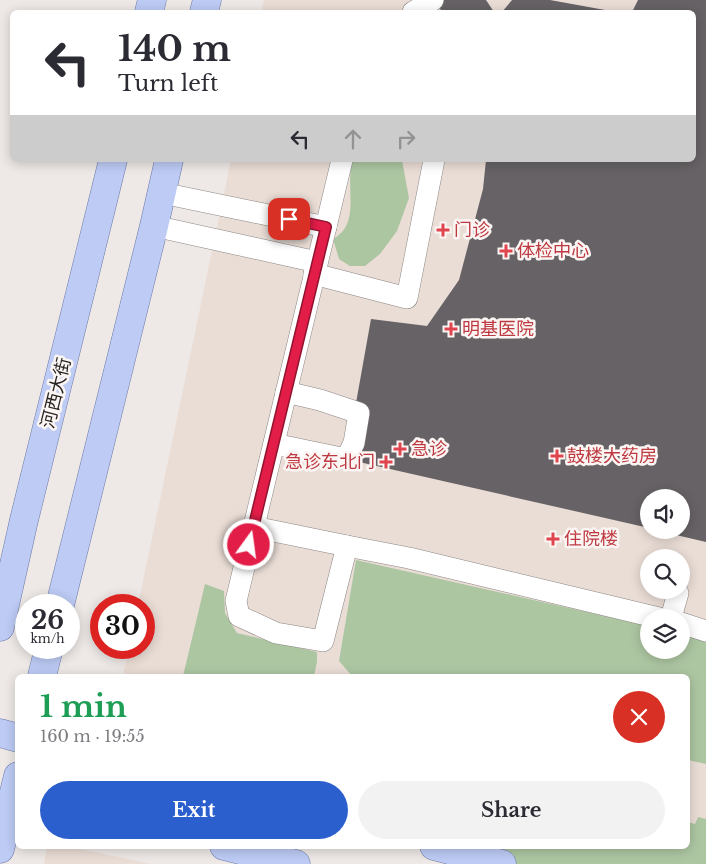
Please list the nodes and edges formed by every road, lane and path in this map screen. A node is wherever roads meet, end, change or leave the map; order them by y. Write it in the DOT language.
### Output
graph roads {
  1 [pos="433,0"];
  2 [pos="416,10"];
  3 [pos="113,162"];
  4 [pos="169,162"];
  5 [pos="342,162"];
  6 [pos="434,162"];
  7 [pos="162,193"];
  8 [pos="154,226"];
  9 [pos="326,227"];
  10 [pos="316,268"];
  11 [pos="286,392"];
  12 [pos="274,444"];
  13 [pos="254,527"];
  14 [pos="348,546"];
  15 [pos="63,594"];
  16 [pos="640,613"];
  17 [pos="690,626"];
  18 [pos="0,627"];
  19 [pos="706,630"];
  20 [pos="46,659"];
  21 [pos="42,674"];
  22 [pos="0,733"];
  23 [pos="15,737"];
  24 [pos="12,789"];
  25 [pos="0,849"];
  26 [pos="236,849"];
  27 [pos="445,849"];
  28 [pos="296,864"];
  29 [pos="502,864"];
  1 -- 2 [label="street"];
  3 -- 18 [label="main road, 河西大街"];
  4 -- 7 [label="main road"];
  5 -- 9 [label="street"];
  6 -- 10 [label="street"];
  7 -- 8 [label="main road"];
  7 -- 9 [label="street"];
  8 -- 10 [label="street"];
  8 -- 15 [label="main road"];
  9 -- 10 [label="street"];
  10 -- 11 [label="street"];
  11 -- 12 [label="street"];
  11 -- 12 [label="street"];
  12 -- 13 [label="street"];
  13 -- 14 [label="street"];
  13 -- 14 [label="street"];
  14 -- 16 [label="street"];
  17 -- 19 [label="street"];
  20 -- 21 [label="main road"];
  22 -- 23 [label="main road"];
  24 -- 25 [label="main road"];
  26 -- 28 [label="main road"];
  27 -- 29 [label="main road"];
}
